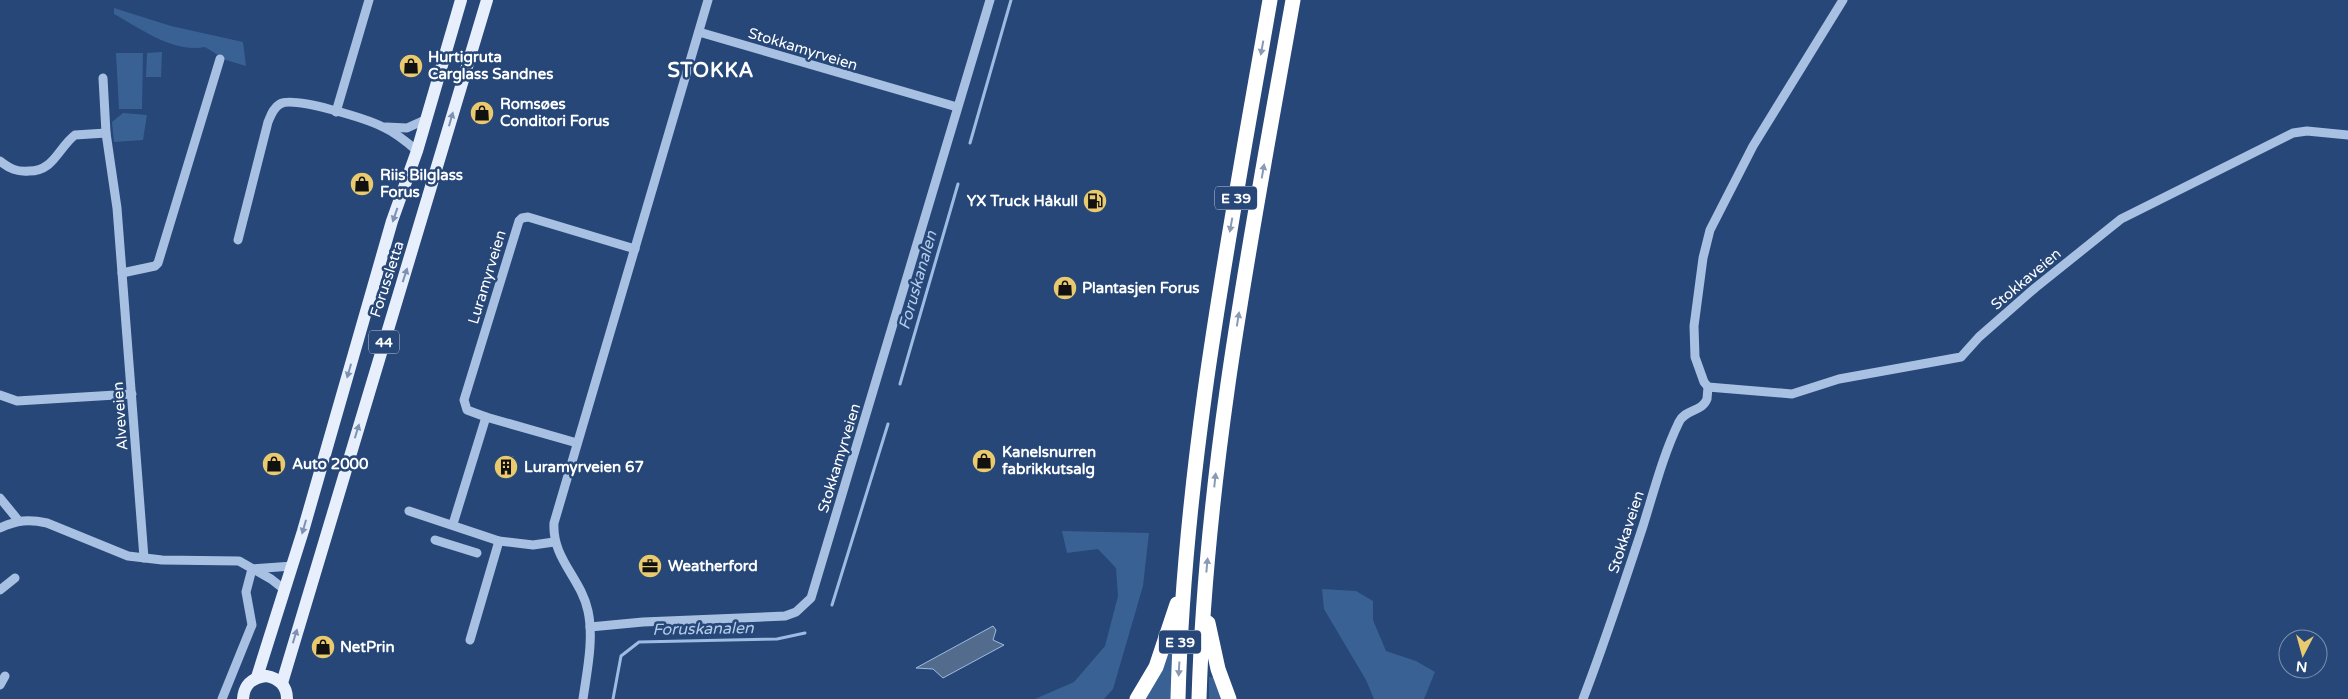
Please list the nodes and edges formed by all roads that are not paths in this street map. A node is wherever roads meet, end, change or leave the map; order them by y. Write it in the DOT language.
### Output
graph roads {
  1 [pos="369,0"];
  2 [pos="462,0"];
  3 [pos="487,0"];
  4 [pos="708,0"];
  5 [pos="990,0"];
  6 [pos="1270,0"];
  7 [pos="1293,0"];
  8 [pos="1843,0"];
  9 [pos="699,32"];
  10 [pos="220,59"];
  11 [pos="103,78"];
  12 [pos="957,107"];
  13 [pos="336,112"];
  14 [pos="427,119"];
  15 [pos="383,126"];
  16 [pos="106,132"];
  17 [pos="2348,135"];
  18 [pos="417,151"];
  19 [pos="0,161"];
  20 [pos="238,240"];
  21 [pos="635,249"];
  22 [pos="122,272"];
  23 [pos="1708,387"];
  24 [pos="132,394"];
  25 [pos="0,395"];
  26 [pos="486,417"];
  27 [pos="577,444"];
  28 [pos="0,498"];
  29 [pos="409,511"];
  30 [pos="18,520"];
  31 [pos="453,524"];
  32 [pos="0,528"];
  33 [pos="435,540"];
  34 [pos="499,541"];
  35 [pos="554,542"];
  36 [pos="476,553"];
  37 [pos="144,558"];
  38 [pos="293,566"];
  39 [pos="252,569"];
  40 [pos="15,578"];
  41 [pos="1184,585"];
  42 [pos="0,590"];
  43 [pos="285,590"];
  44 [pos="1204,602"];
  45 [pos="590,627"];
  46 [pos="470,640"];
  47 [pos="5,676"];
  48 [pos="257,677"];
  49 [pos="0,685"];
  50 [pos="289,694"];
  51 [pos="222,699"];
  52 [pos="243,699"];
  53 [pos="583,699"];
  54 [pos="1137,699"];
  55 [pos="1178,699"];
  56 [pos="1199,699"];
  57 [pos="1229,699"];
  58 [pos="1582,699"];
  1 -- 13 [label="street"];
  2 -- 14 [label="main road, Forussletta / 44"];
  50 -- 3 [label="main road, Forussletta / 44, one-way"];
  4 -- 9 [label="street"];
  5 -- 12 [label="street, Stokkamyrveien"];
  6 -- 41 [label="highway, E 39, one-way"];
  44 -- 7 [label="highway, E 39, one-way"];
  8 -- 23 [label="street"];
  9 -- 12 [label="street, Stokkamyrveien"];
  9 -- 21 [label="street"];
  10 -- 22 [label="street"];
  11 -- 16 [label="street, Alveveien"];
  12 -- 45 [label="street, Stokkamyrveien"];
  13 -- 15 [label="street"];
  13 -- 20 [label="street"];
  14 -- 15 [label="street"];
  14 -- 18 [label="main road, Forussletta / 44"];
  15 -- 18 [label="street"];
  16 -- 19 [label="street"];
  16 -- 22 [label="street, Alveveien"];
  17 -- 23 [label="street, Stokkaveien"];
  18 -- 38 [label="main road, Forussletta / 44, one-way"];
  21 -- 26 [label="street, Luramyrveien"];
  21 -- 27 [label="street"];
  22 -- 24 [label="street, Alveveien"];
  23 -- 58 [label="street, Stokkaveien"];
  24 -- 25 [label="street"];
  24 -- 37 [label="street, Alveveien"];
  26 -- 27 [label="street, Luramyrveien"];
  26 -- 31 [label="street"];
  27 -- 35 [label="street"];
  28 -- 30 [label="street"];
  29 -- 31 [label="street"];
  30 -- 32 [label="street"];
  30 -- 37 [label="street"];
  31 -- 34 [label="street"];
  33 -- 36 [label="street"];
  34 -- 35 [label="street"];
  34 -- 46 [label="street"];
  35 -- 45 [label="street"];
  37 -- 39 [label="street"];
  38 -- 39 [label="street"];
  38 -- 43 [label="main road, Forussletta / 44"];
  39 -- 43 [label="street"];
  39 -- 51 [label="street"];
  40 -- 42 [label="street"];
  41 -- 54 [label="highway, E 39"];
  41 -- 55 [label="highway, E 39, one-way"];
  43 -- 48 [label="main road, Forussletta / 44"];
  44 -- 56 [label="highway, E 39"];
  44 -- 57 [label="highway, E 39"];
  45 -- 53 [label="street"];
  47 -- 49 [label="street"];
  48 -- 50 [label="main road, 44"];
  48 -- 52 [label="main road, 44"];
}
